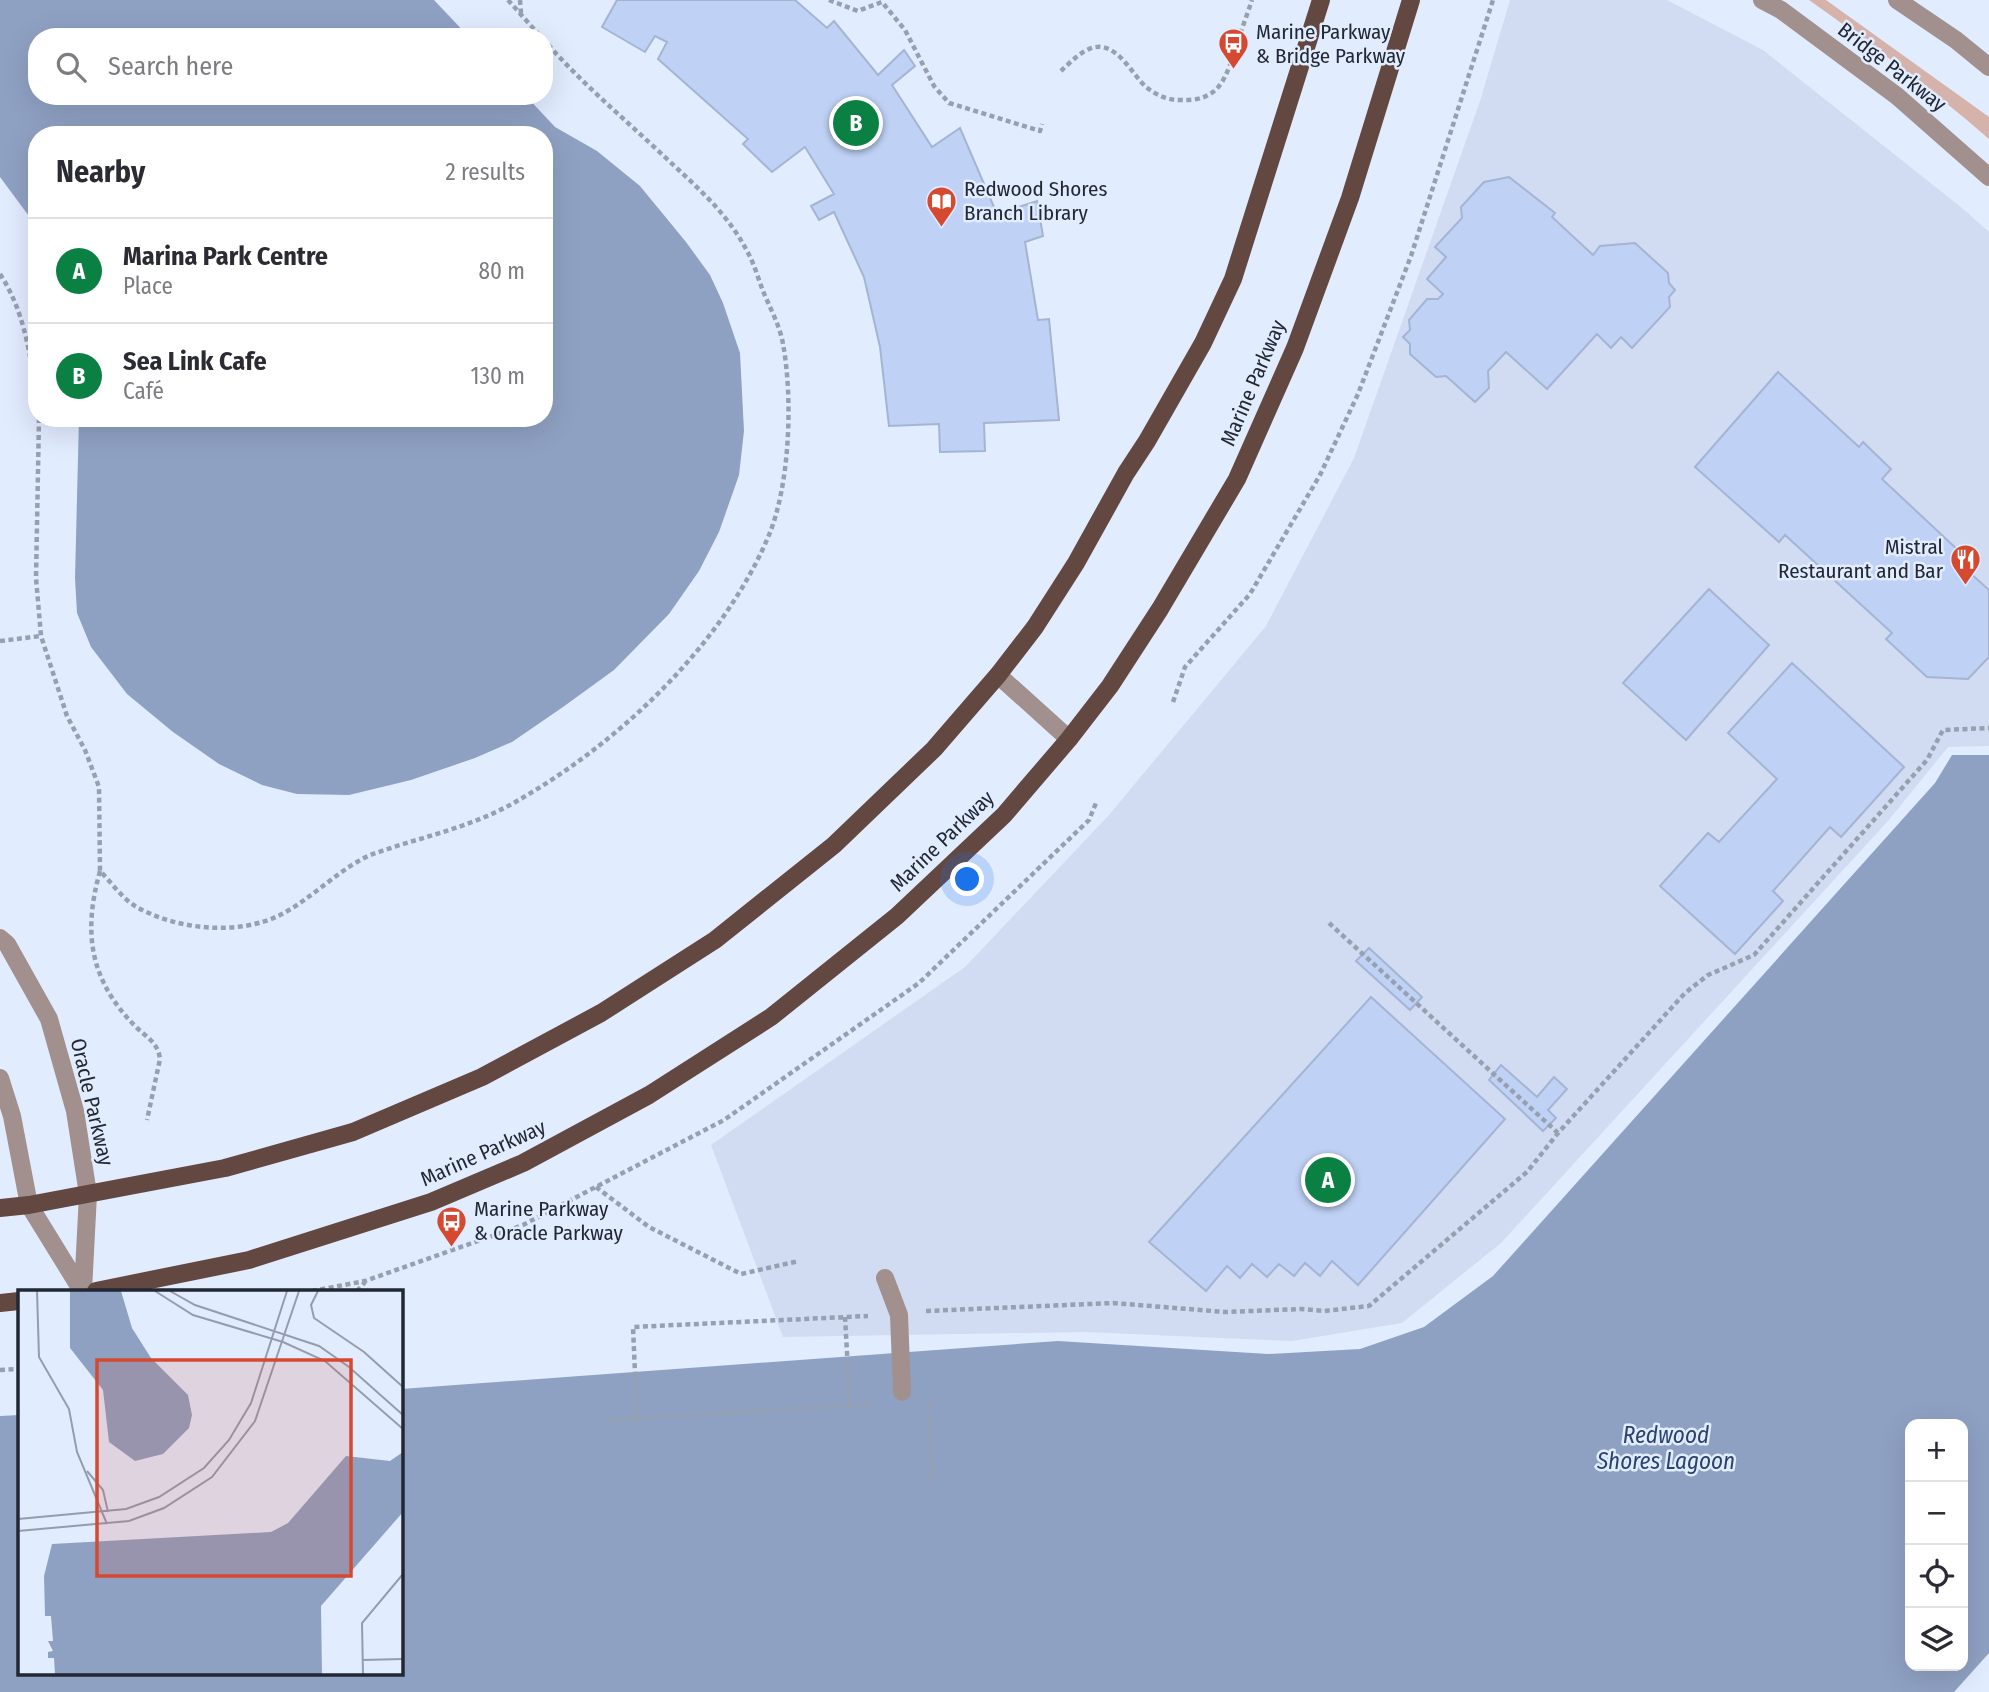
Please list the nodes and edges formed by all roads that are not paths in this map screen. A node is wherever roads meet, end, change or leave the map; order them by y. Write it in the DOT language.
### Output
graph roads {
  1 [pos="1321,0"];
  2 [pos="1411,0"];
  3 [pos="1762,0"];
  4 [pos="1897,0"];
  5 [pos="1989,67"];
  6 [pos="1989,177"];
  7 [pos="998,676"];
  8 [pos="1069,739"];
  9 [pos="0,938"];
  10 [pos="0,1078"];
  11 [pos="88,1194"];
  12 [pos="29,1205"];
  13 [pos="0,1208"];
  14 [pos="885,1278"];
  15 [pos="81,1290"];
  16 [pos="82,1290"];
  17 [pos="101,1290"];
  18 [pos="18,1301"];
  19 [pos="0,1303"];
  20 [pos="902,1391"];
  1 -- 7 [label="main road"];
  2 -- 8 [label="main road, Marine Parkway"];
  3 -- 6 [label="street, Bridge Parkway"];
  4 -- 5 [label="street"];
  7 -- 8 [label="street"];
  7 -- 11 [label="main road"];
  8 -- 17 [label="main road, Marine Parkway"];
  9 -- 11 [label="street, Oracle Parkway"];
  10 -- 12 [label="street, Oracle Parkway"];
  11 -- 12 [label="main road"];
  11 -- 16 [label="street, Oracle Parkway"];
  12 -- 13 [label="main road"];
  12 -- 15 [label="street, Oracle Parkway"];
  14 -- 20 [label="street"];
  18 -- 19 [label="main road"];
}
